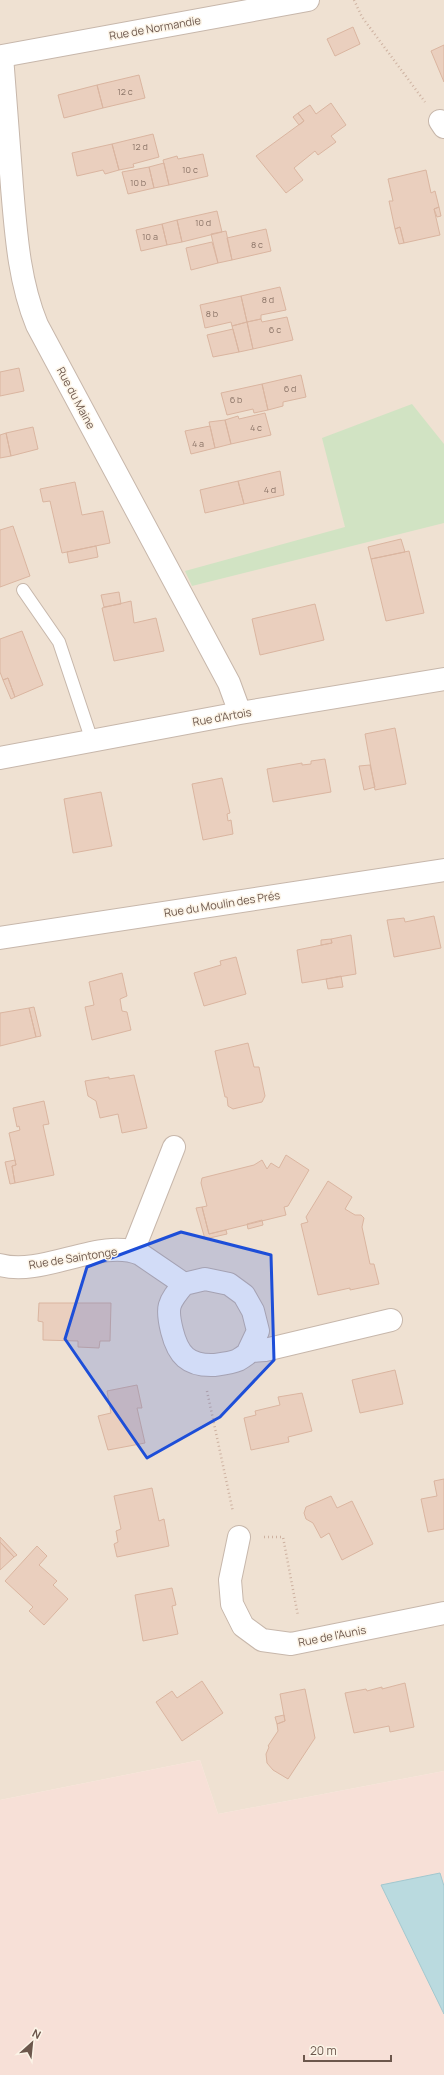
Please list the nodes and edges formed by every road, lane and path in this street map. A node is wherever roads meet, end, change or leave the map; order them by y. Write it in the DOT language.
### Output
graph roads {
  1 [pos="308,0"];
  2 [pos="354,0"];
  3 [pos="1,55"];
  4 [pos="442,124"];
  5 [pos="23,590"];
  6 [pos="444,679"];
  7 [pos="240,713"];
  8 [pos="92,741"];
  9 [pos="0,758"];
  10 [pos="444,870"];
  11 [pos="0,938"];
  12 [pos="174,1147"];
  13 [pos="133,1252"];
  14 [pos="0,1265"];
  15 [pos="184,1284"];
  16 [pos="391,1320"];
  17 [pos="249,1350"];
  18 [pos="201,1366"];
  19 [pos="239,1537"];
  20 [pos="444,1613"];
  21 [pos="299,1621"];
  1 -- 3 [label="street, Rue de Normandie"];
  2 -- 4 [label="path"];
  3 -- 7 [label="street, Rue du Maine"];
  5 -- 8 [label="lane"];
  6 -- 7 [label="street, Rue d'Artois"];
  7 -- 8 [label="street, Rue d'Artois"];
  8 -- 9 [label="street, Rue d'Artois"];
  10 -- 11 [label="street, Rue du Moulin des Prés"];
  12 -- 13 [label="street"];
  13 -- 14 [label="street, Rue de Saintonge"];
  13 -- 15 [label="street, Rue de Saintonge"];
  15 -- 17 [label="street"];
  15 -- 18 [label="street"];
  16 -- 17 [label="street"];
  17 -- 18 [label="street"];
  18 -- 19 [label="path"];
  19 -- 20 [label="street, Rue de l'Aunis"];
  19 -- 21 [label="path"];
}
